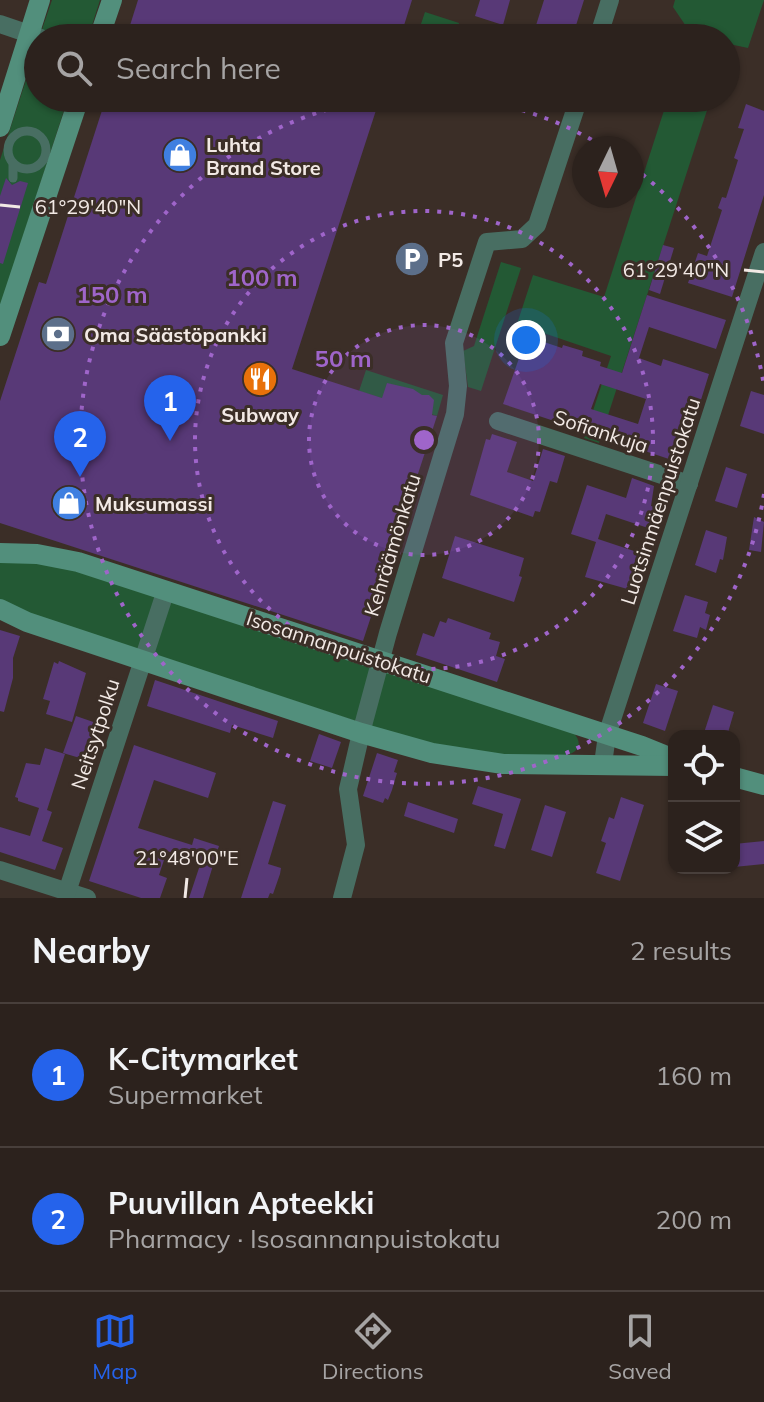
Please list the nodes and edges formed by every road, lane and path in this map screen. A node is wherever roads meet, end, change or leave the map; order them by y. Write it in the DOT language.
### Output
graph roads {
  1 [pos="40,0"];
  2 [pos="112,0"];
  3 [pos="610,0"];
  4 [pos="0,24"];
  5 [pos="37,24"];
  6 [pos="104,24"];
  7 [pos="602,24"];
  8 [pos="24,32"];
  9 [pos="24,62"];
  10 [pos="75,112"];
  11 [pos="575,112"];
  12 [pos="70,127"];
  13 [pos="4,135"];
  14 [pos="0,154"];
  15 [pos="43,159"];
  16 [pos="13,163"];
  17 [pos="29,168"];
  18 [pos="764,252"];
  19 [pos="760,280"];
  20 [pos="8,286"];
  21 [pos="0,336"];
  22 [pos="498,421"];
  23 [pos="689,484"];
  24 [pos="0,553"];
  25 [pos="166,590"];
  26 [pos="0,609"];
  27 [pos="142,660"];
  28 [pos="381,660"];
  29 [pos="361,733"];
  30 [pos="607,735"];
  31 [pos="668,757"];
  32 [pos="603,764"];
  33 [pos="668,766"];
  34 [pos="740,779"];
  35 [pos="764,785"];
  36 [pos="0,870"];
  37 [pos="67,892"];
  38 [pos="87,898"];
  39 [pos="342,898"];
  1 -- 5 [label="street"];
  2 -- 6 [label="street"];
  3 -- 7 [label="street"];
  4 -- 8 [label="street"];
  9 -- 13 [label="street"];
  10 -- 12 [label="street"];
  11 -- 28 [label="street, Kehräämönkatu"];
  12 -- 15 [label="lane"];
  12 -- 20 [label="street"];
  13 -- 14 [label="lane"];
  13 -- 15 [label="lane"];
  13 -- 16 [label="lane"];
  15 -- 17 [label="lane"];
  16 -- 17 [label="lane"];
  16 -- 17 [label="lane"];
  18 -- 19 [label="street, Luotsinmäenpuistokatu"];
  19 -- 23 [label="street, Luotsinmäenpuistokatu"];
  20 -- 21 [label="street"];
  22 -- 23 [label="street, Sofiankuja"];
  23 -- 30 [label="street, Luotsinmäenpuistokatu"];
  24 -- 25 [label="street, Isosannanpuistokatu"];
  25 -- 27 [label="street, Neitsytpolku"];
  25 -- 28 [label="street, Isosannanpuistokatu"];
  26 -- 27 [label="street"];
  27 -- 29 [label="street"];
  27 -- 37 [label="street, Neitsytpolku"];
  28 -- 29 [label="street"];
  28 -- 30 [label="street, Isosannanpuistokatu"];
  29 -- 32 [label="street"];
  29 -- 39 [label="street"];
  30 -- 31 [label="street, Isosannanpuistokatu"];
  30 -- 32 [label="street, Luotsinmäenpuistokatu"];
  32 -- 33 [label="street"];
  34 -- 35 [label="street"];
  36 -- 37 [label="street"];
  37 -- 38 [label="street"];
}
